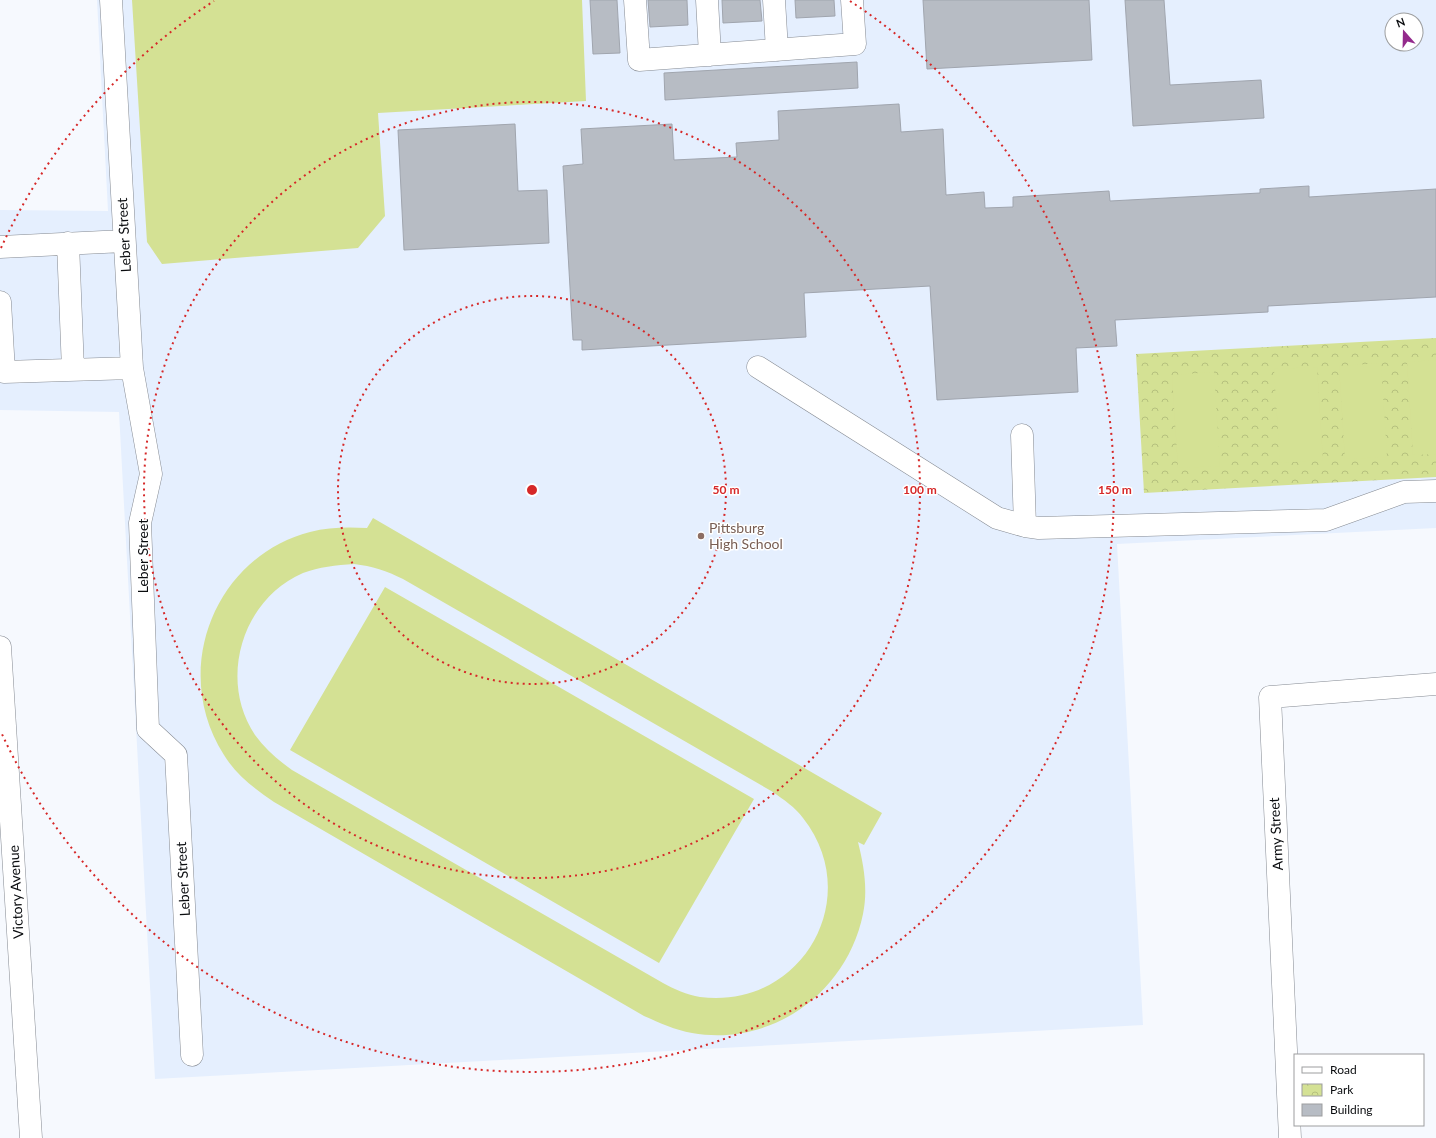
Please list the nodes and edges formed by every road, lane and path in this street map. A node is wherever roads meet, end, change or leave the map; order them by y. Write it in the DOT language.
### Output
graph roads {
  1 [pos="111,0"];
  2 [pos="635,0"];
  3 [pos="707,0"];
  4 [pos="774,0"];
  5 [pos="852,0"];
  6 [pos="777,50"];
  7 [pos="710,55"];
  8 [pos="124,241"];
  9 [pos="68,244"];
  10 [pos="0,247"];
  11 [pos="0,302"];
  12 [pos="758,367"];
  13 [pos="132,368"];
  14 [pos="73,370"];
  15 [pos="1022,435"];
  16 [pos="1436,491"];
  17 [pos="1025,526"];
  18 [pos="0,647"];
  19 [pos="1436,684"];
  20 [pos="192,1054"];
  21 [pos="31,1138"];
  22 [pos="1290,1138"];
  1 -- 8 [label="street, Leber Street"];
  2 -- 7 [label="street"];
  3 -- 7 [label="street"];
  4 -- 6 [label="street"];
  5 -- 6 [label="street"];
  6 -- 7 [label="street"];
  8 -- 9 [label="street"];
  8 -- 13 [label="street, Leber Street"];
  9 -- 10 [label="street"];
  9 -- 14 [label="street"];
  11 -- 14 [label="street"];
  12 -- 17 [label="street"];
  13 -- 14 [label="street"];
  13 -- 20 [label="street, Leber Street"];
  15 -- 17 [label="street"];
  16 -- 17 [label="street"];
  18 -- 21 [label="street, Victory Avenue"];
  19 -- 22 [label="street, Army Street"];
}
